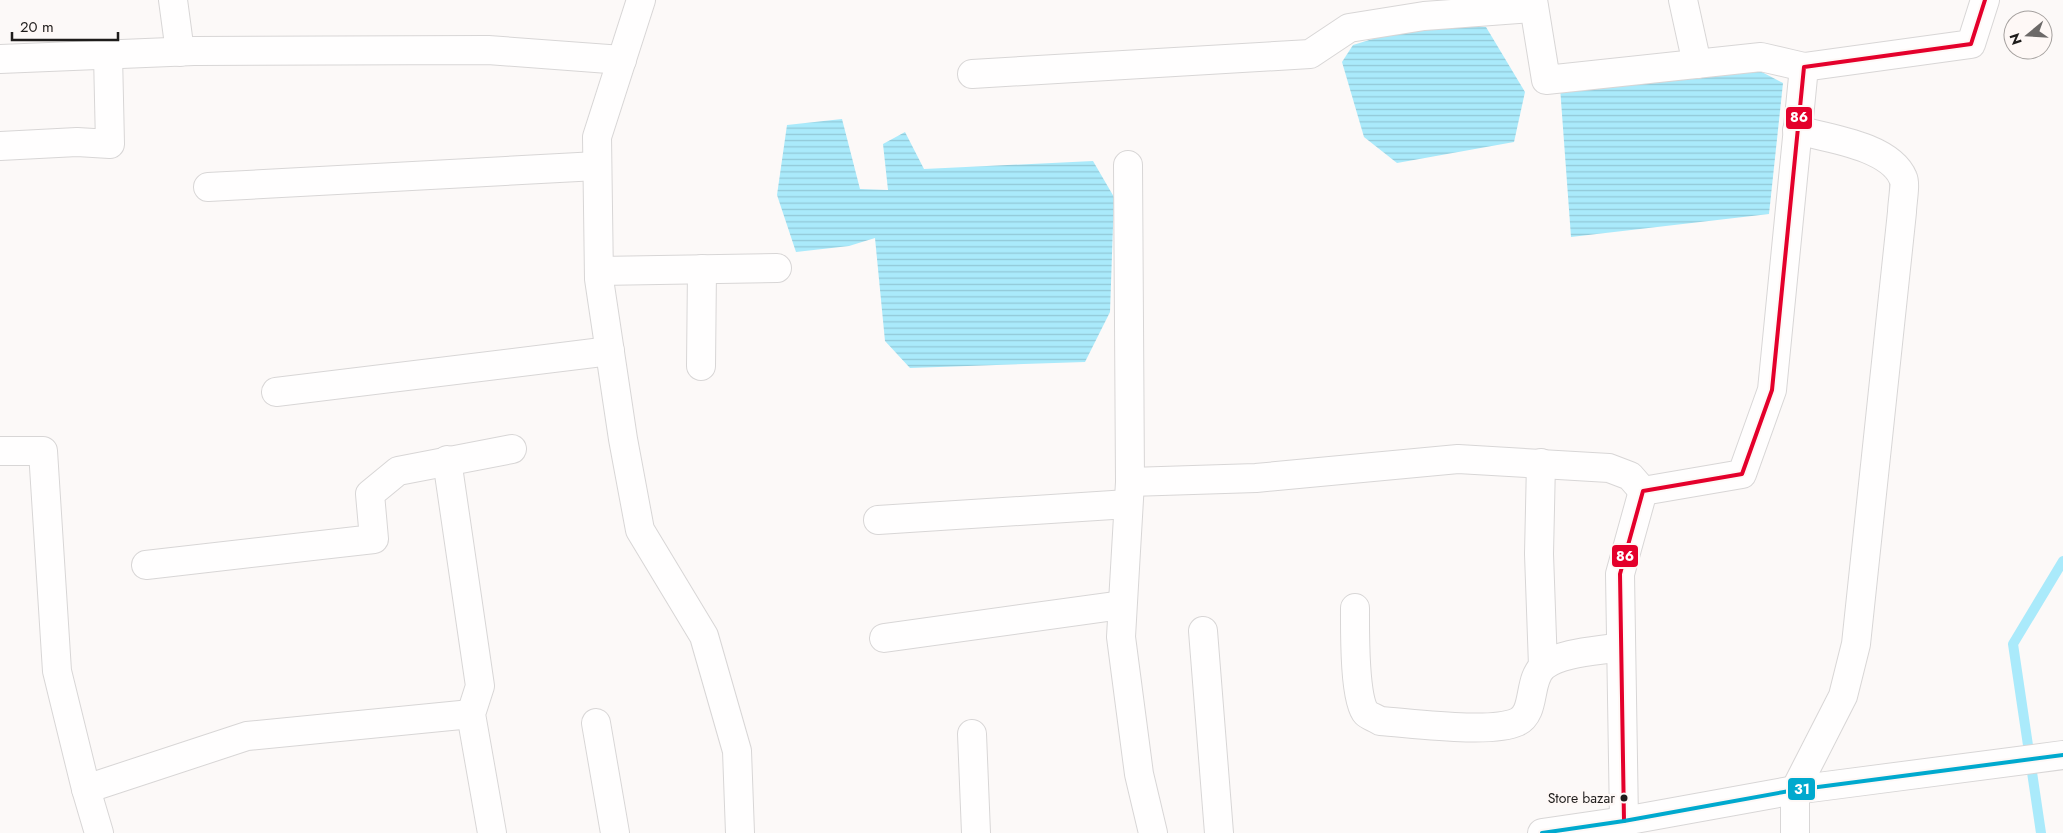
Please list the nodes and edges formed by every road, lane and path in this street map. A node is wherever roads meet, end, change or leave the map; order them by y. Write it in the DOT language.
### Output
graph roads {
  1 [pos="173,0"];
  2 [pos="642,0"];
  3 [pos="1683,0"];
  4 [pos="1985,0"];
  5 [pos="1533,4"];
  6 [pos="180,52"];
  7 [pos="108,55"];
  8 [pos="0,59"];
  9 [pos="622,60"];
  10 [pos="1696,64"];
  11 [pos="1804,67"];
  12 [pos="972,74"];
  13 [pos="1797,130"];
  14 [pos="0,146"];
  15 [pos="1128,165"];
  16 [pos="597,166"];
  17 [pos="208,188"];
  18 [pos="777,268"];
  19 [pos="702,269"];
  20 [pos="599,271"];
  21 [pos="610,351"];
  22 [pos="701,366"];
  23 [pos="276,392"];
  24 [pos="512,449"];
  25 [pos="0,451"];
  26 [pos="447,460"];
  27 [pos="1540,463"];
  28 [pos="1643,491"];
  29 [pos="1129,493"];
  30 [pos="878,520"];
  31 [pos="146,565"];
  32 [pos="1122,605"];
  33 [pos="1355,608"];
  34 [pos="1203,631"];
  35 [pos="884,638"];
  36 [pos="1621,647"];
  37 [pos="1543,666"];
  38 [pos="471,714"];
  39 [pos="596,723"];
  40 [pos="972,734"];
  41 [pos="2063,755"];
  42 [pos="86,789"];
  43 [pos="1795,790"];
  44 [pos="1624,821"];
  45 [pos="99,833"];
  46 [pos="492,833"];
  47 [pos="616,833"];
  48 [pos="740,833"];
  49 [pos="976,833"];
  50 [pos="1153,833"];
  51 [pos="1219,833"];
  52 [pos="1542,833"];
  53 [pos="1795,833"];
  1 -- 6 [label="street"];
  2 -- 9 [label="street"];
  3 -- 10 [label="street"];
  4 -- 11 [label="street"];
  5 -- 10 [label="street"];
  5 -- 12 [label="street"];
  6 -- 7 [label="street"];
  6 -- 9 [label="street"];
  7 -- 8 [label="street"];
  7 -- 14 [label="street"];
  9 -- 16 [label="street"];
  10 -- 11 [label="street"];
  11 -- 13 [label="street"];
  13 -- 28 [label="street"];
  13 -- 43 [label="street"];
  15 -- 29 [label="street"];
  16 -- 17 [label="street"];
  16 -- 20 [label="street"];
  18 -- 19 [label="street"];
  19 -- 20 [label="street"];
  19 -- 22 [label="street"];
  20 -- 21 [label="street"];
  21 -- 23 [label="street"];
  21 -- 48 [label="street"];
  24 -- 26 [label="street"];
  25 -- 42 [label="street"];
  26 -- 31 [label="street"];
  26 -- 38 [label="street"];
  27 -- 28 [label="street"];
  27 -- 29 [label="street"];
  27 -- 37 [label="street"];
  28 -- 36 [label="street"];
  29 -- 30 [label="street"];
  29 -- 32 [label="street"];
  32 -- 35 [label="street"];
  32 -- 50 [label="street"];
  33 -- 37 [label="street"];
  34 -- 51 [label="street"];
  36 -- 37 [label="street"];
  36 -- 44 [label="street"];
  38 -- 42 [label="street"];
  38 -- 46 [label="street"];
  39 -- 47 [label="street"];
  40 -- 49 [label="street"];
  41 -- 43 [label="street"];
  42 -- 45 [label="street"];
  43 -- 44 [label="street"];
  43 -- 53 [label="street"];
  44 -- 52 [label="street"];
}
